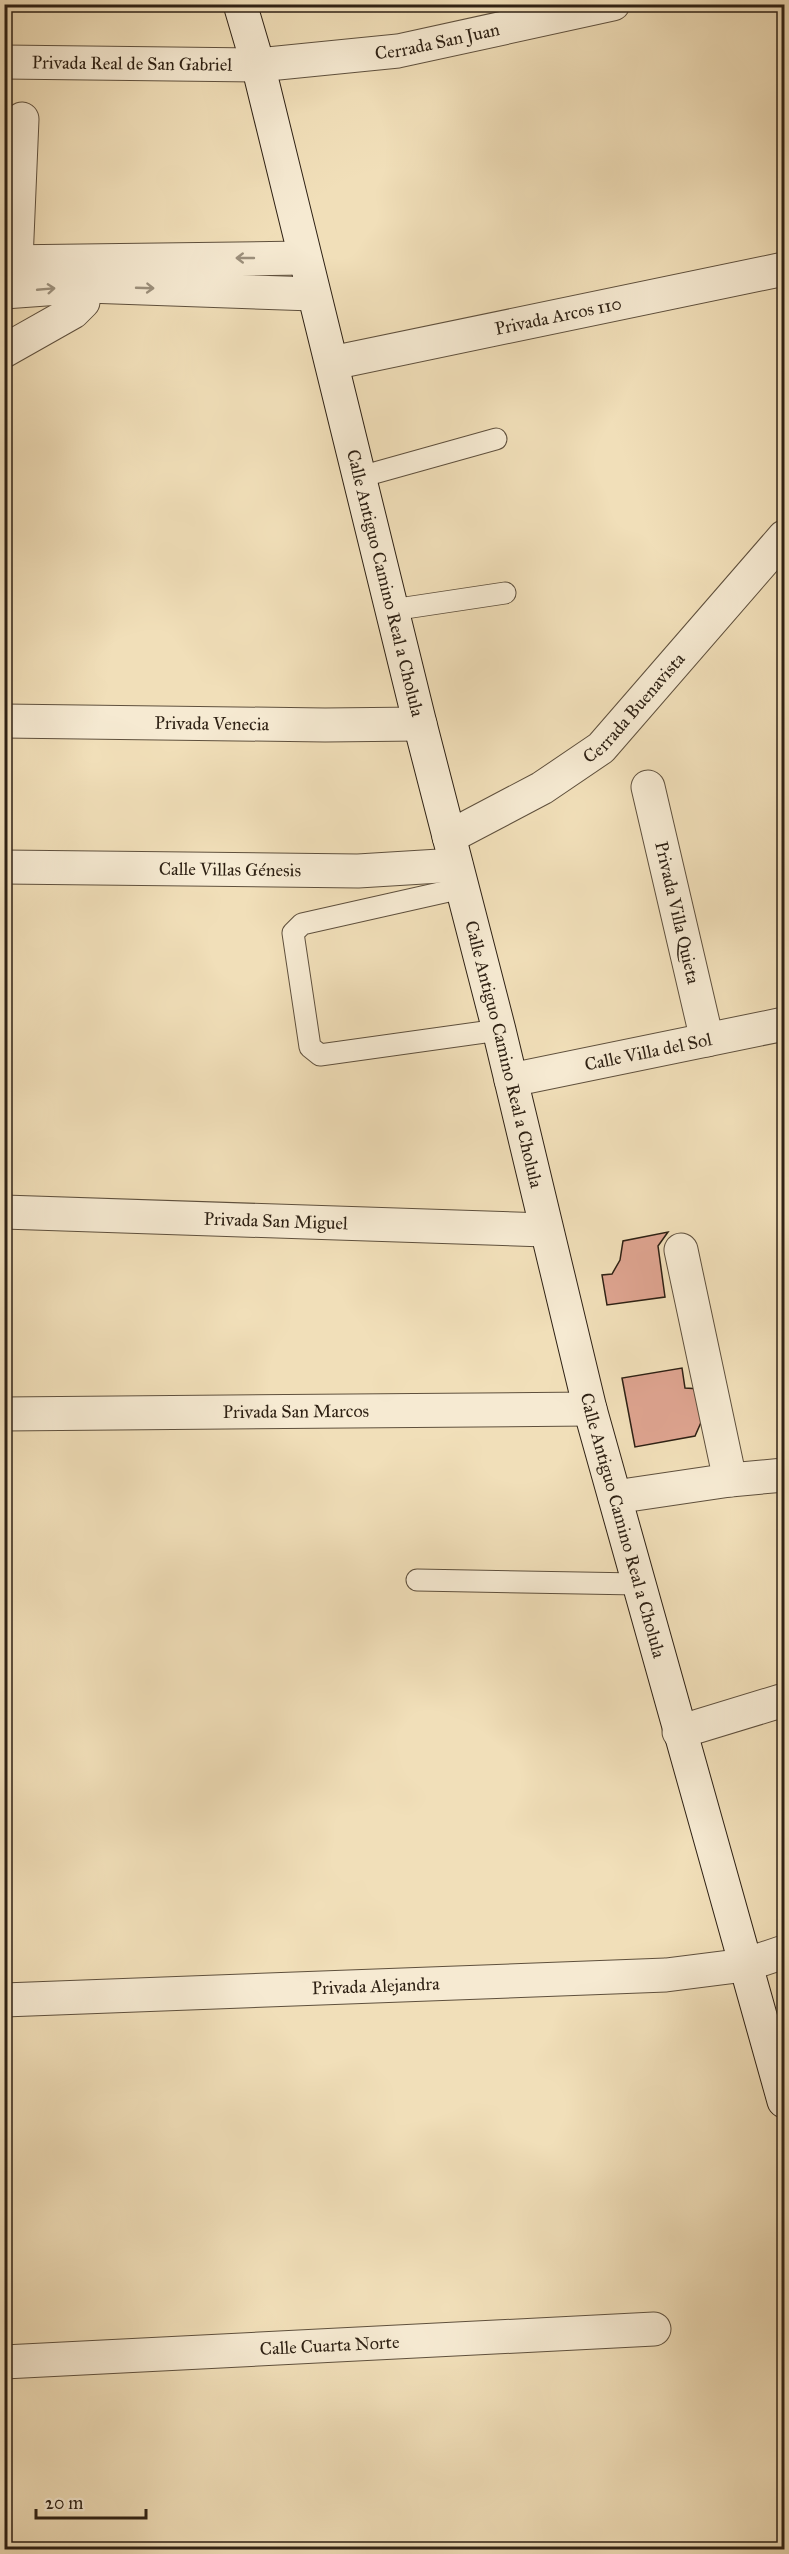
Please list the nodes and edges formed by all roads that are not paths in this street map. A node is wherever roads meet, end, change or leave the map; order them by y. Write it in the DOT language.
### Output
graph roads {
  1 [pos="240,4"];
  2 [pos="613,4"];
  3 [pos="4,62"];
  4 [pos="258,65"];
  5 [pos="22,119"];
  6 [pos="304,258"];
  7 [pos="10,262"];
  8 [pos="784,268"];
  9 [pos="86,272"];
  10 [pos="4,292"];
  11 [pos="313,294"];
  12 [pos="4,351"];
  13 [pos="332,363"];
  14 [pos="496,439"];
  15 [pos="360,477"];
  16 [pos="784,537"];
  17 [pos="505,594"];
  18 [pos="392,610"];
  19 [pos="4,721"];
  20 [pos="420,724"];
  21 [pos="648,787"];
  22 [pos="456,863"];
  23 [pos="4,867"];
  24 [pos="784,1024"];
  25 [pos="499,1030"];
  26 [pos="706,1040"];
  27 [pos="511,1080"];
  28 [pos="4,1212"];
  29 [pos="545,1230"];
  30 [pos="681,1250"];
  31 [pos="590,1409"];
  32 [pos="4,1414"];
  33 [pos="784,1475"];
  34 [pos="730,1480"];
  35 [pos="615,1497"];
  36 [pos="417,1580"];
  37 [pos="638,1584"];
  38 [pos="784,1700"];
  39 [pos="679,1732"];
  40 [pos="784,1952"];
  41 [pos="745,1965"];
  42 [pos="4,2000"];
  43 [pos="782,2086"];
  44 [pos="654,2329"];
  45 [pos="4,2362"];
  1 -- 4 [label="street, Calle Antiguo Camino Real a Cholula"];
  2 -- 4 [label="street, Cerrada San Juan"];
  3 -- 4 [label="street, Privada Real de San Gabriel"];
  4 -- 6 [label="street, Calle Antiguo Camino Real a Cholula"];
  5 -- 7 [label="street"];
  6 -- 9 [label="street, one-way"];
  6 -- 11 [label="street, Calle Antiguo Camino Real a Cholula"];
  7 -- 9 [label="street"];
  8 -- 13 [label="street, Privada Arcos 110"];
  10 -- 9 [label="street, one-way"];
  9 -- 11 [label="street, one-way"];
  9 -- 12 [label="street"];
  11 -- 13 [label="street, Calle Antiguo Camino Real a Cholula"];
  13 -- 15 [label="street, Calle Antiguo Camino Real a Cholula"];
  14 -- 15 [label="lane"];
  15 -- 18 [label="street, Calle Antiguo Camino Real a Cholula"];
  16 -- 22 [label="street, Cerrada Buenavista"];
  17 -- 18 [label="lane"];
  18 -- 20 [label="street, Calle Antiguo Camino Real a Cholula"];
  19 -- 20 [label="street, Privada Venecia"];
  20 -- 22 [label="street, Calle Antiguo Camino Real a Cholula"];
  21 -- 26 [label="street, Privada Villa Quieta"];
  22 -- 23 [label="street, Calle Villas Génesis"];
  22 -- 25 [label="street, Calle Antiguo Camino Real a Cholula"];
  22 -- 25 [label="lane"];
  24 -- 26 [label="street, Calle Villa del Sol"];
  25 -- 27 [label="street, Calle Antiguo Camino Real a Cholula"];
  26 -- 27 [label="street, Calle Villa del Sol"];
  27 -- 29 [label="street, Calle Antiguo Camino Real a Cholula"];
  28 -- 29 [label="street, Privada San Miguel"];
  29 -- 31 [label="street, Calle Antiguo Camino Real a Cholula"];
  30 -- 34 [label="street"];
  31 -- 32 [label="street, Privada San Marcos"];
  31 -- 35 [label="street, Calle Antiguo Camino Real a Cholula"];
  33 -- 34 [label="street"];
  34 -- 35 [label="street"];
  35 -- 37 [label="street, Calle Antiguo Camino Real a Cholula"];
  36 -- 37 [label="lane"];
  37 -- 39 [label="street, Calle Antiguo Camino Real a Cholula"];
  38 -- 39 [label="street"];
  39 -- 41 [label="street, Calle Antiguo Camino Real a Cholula"];
  40 -- 41 [label="street, Privada Alejandra"];
  41 -- 42 [label="street, Privada Alejandra"];
  41 -- 43 [label="street, Calle Antiguo Camino Real a Cholula"];
  44 -- 45 [label="street, Calle Cuarta Norte"];
}
